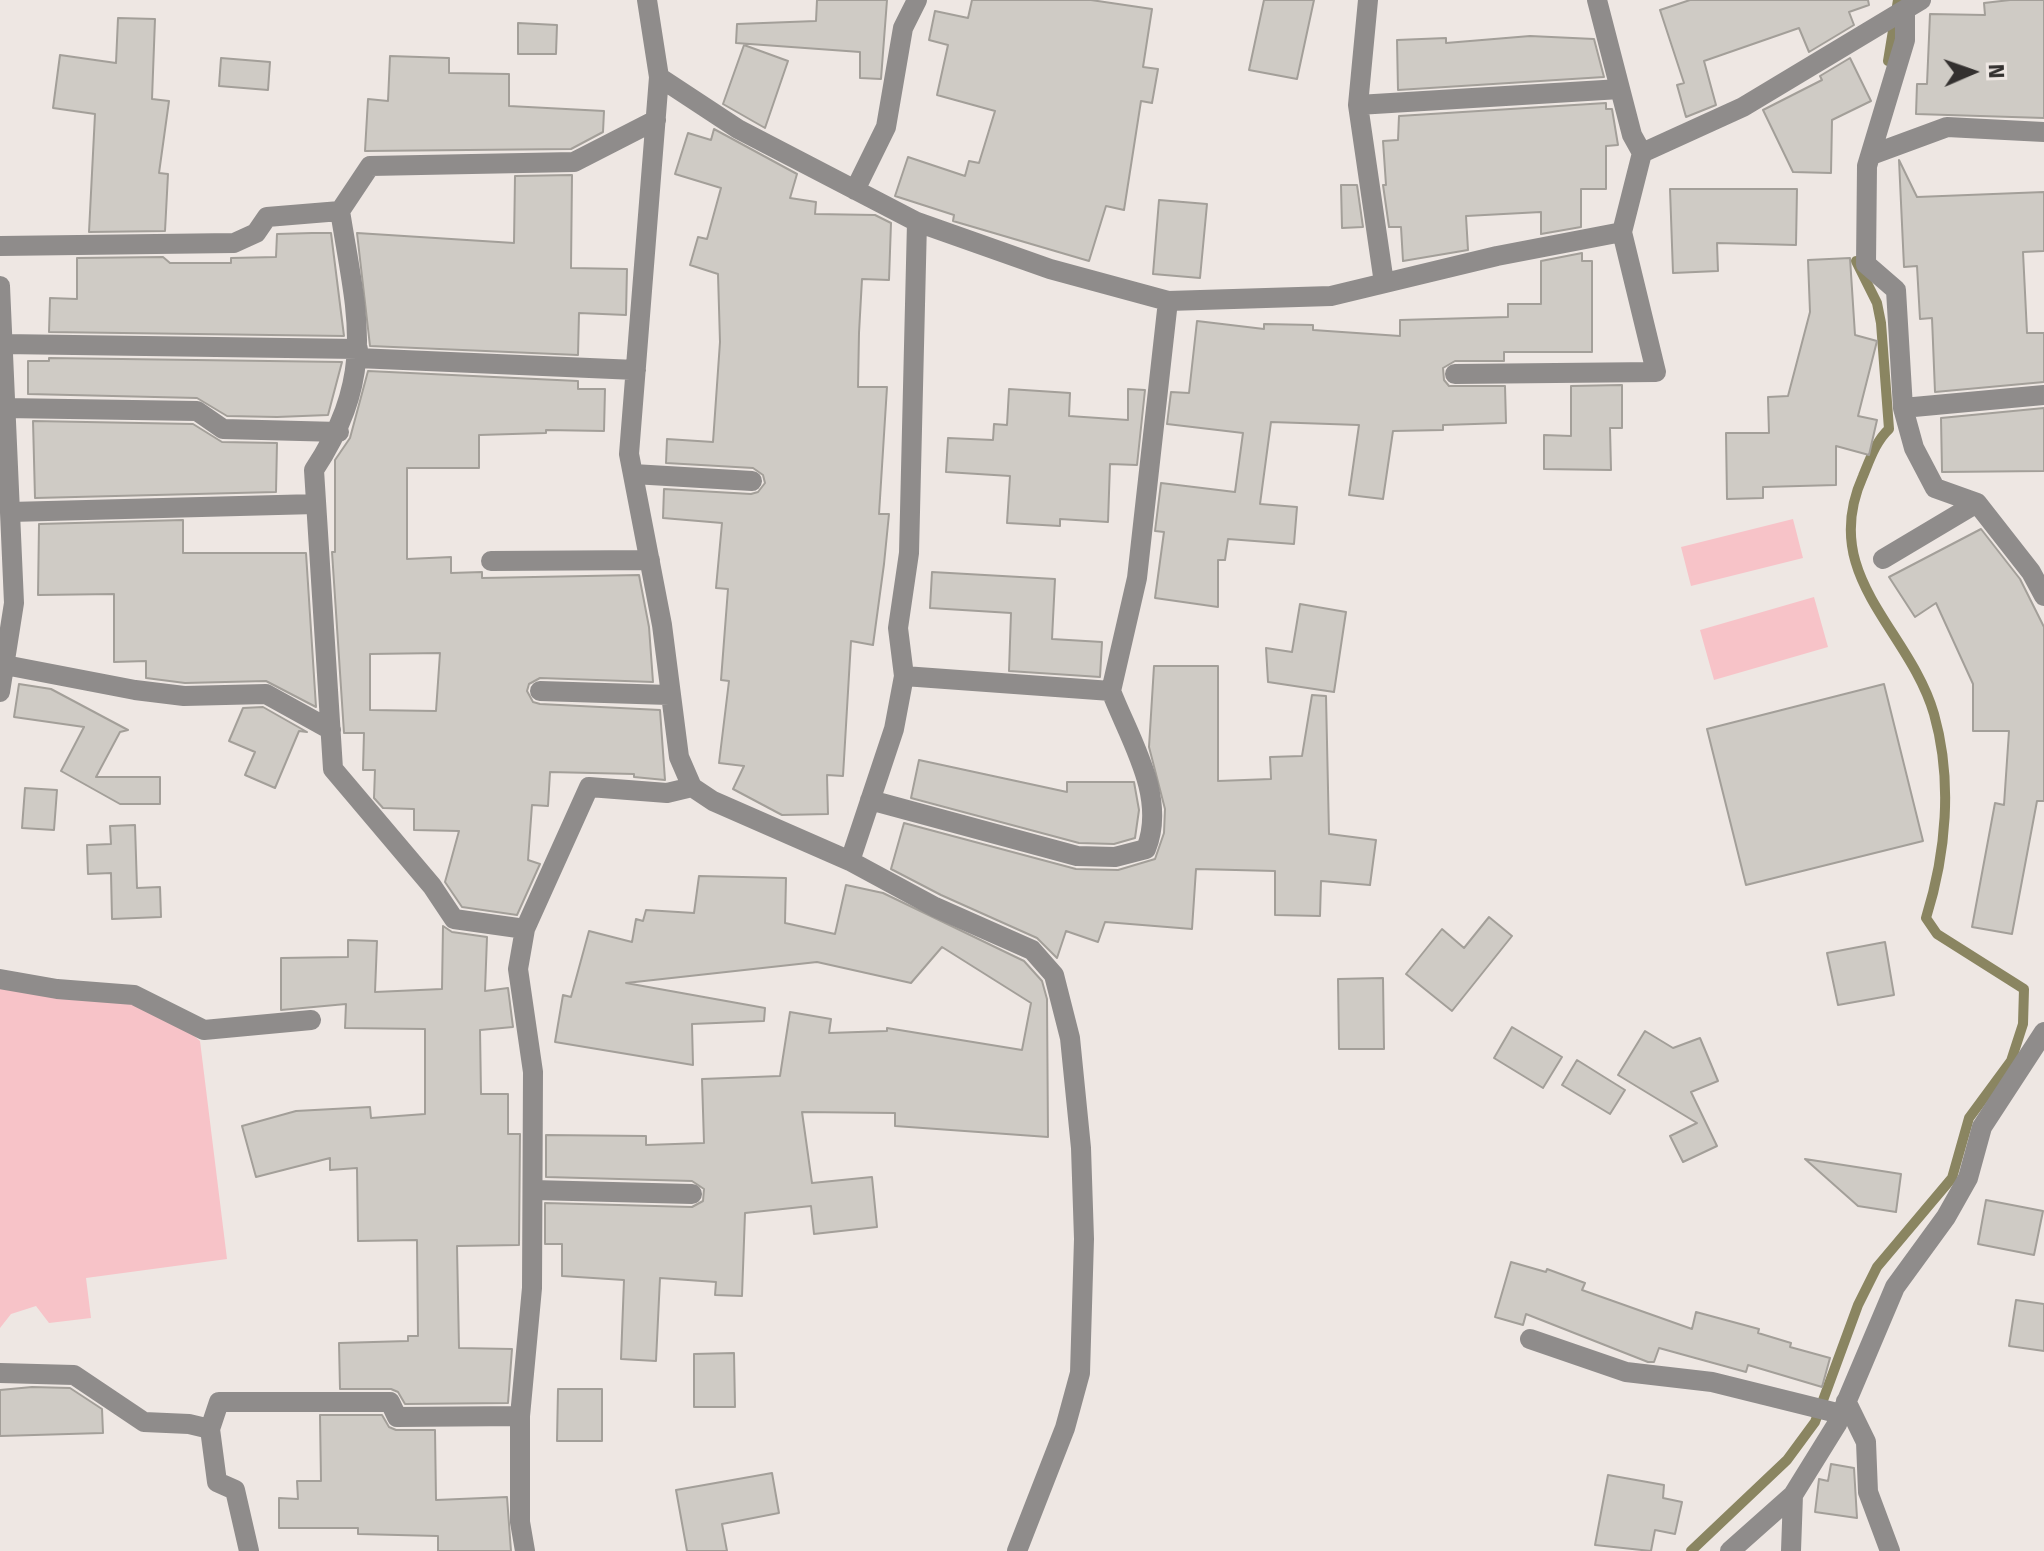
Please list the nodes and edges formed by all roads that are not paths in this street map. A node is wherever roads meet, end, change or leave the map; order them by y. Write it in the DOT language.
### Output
graph roads {
  1 [pos="647,0"];
  2 [pos="917,0"];
  3 [pos="1368,0"];
  4 [pos="1597,0"];
  5 [pos="1913,6"];
  6 [pos="659,77"];
  7 [pos="1620,89"];
  8 [pos="1358,105"];
  9 [pos="656,120"];
  10 [pos="2044,132"];
  11 [pos="1642,153"];
  12 [pos="1871,155"];
  13 [pos="855,190"];
  14 [pos="340,211"];
  15 [pos="917,222"];
  16 [pos="1622,232"];
  17 [pos="0,246"];
  18 [pos="1384,283"];
  19 [pos="0,286"];
  20 [pos="1168,301"];
  21 [pos="3,344"];
  22 [pos="358,353"];
  23 [pos="636,370"];
  24 [pos="1455,374"];
  25 [pos="2044,395"];
  26 [pos="5,408"];
  27 [pos="1903,408"];
  28 [pos="339,432"];
  29 [pos="633,474"];
  30 [pos="752,481"];
  31 [pos="1977,503"];
  32 [pos="316,504"];
  33 [pos="10,512"];
  34 [pos="1883,559"];
  35 [pos="650,560"];
  36 [pos="491,561"];
  37 [pos="2044,596"];
  38 [pos="4,642"];
  39 [pos="5,665"];
  40 [pos="904,676"];
  41 [pos="540,691"];
  42 [pos="1111,691"];
  43 [pos="0,692"];
  44 [pos="669,695"];
  45 [pos="331,730"];
  46 [pos="692,787"];
  47 [pos="870,800"];
  48 [pos="850,861"];
  49 [pos="525,929"];
  50 [pos="0,979"];
  51 [pos="311,1020"];
  52 [pos="2044,1032"];
  53 [pos="533,1190"];
  54 [pos="692,1194"];
  55 [pos="1530,1339"];
  56 [pos="0,1373"];
  57 [pos="1844,1408"];
  58 [pos="520,1416"];
  59 [pos="210,1429"];
  60 [pos="1793,1495"];
  61 [pos="249,1551"];
  62 [pos="525,1551"];
  63 [pos="1017,1551"];
  64 [pos="1730,1551"];
  65 [pos="1791,1551"];
  66 [pos="1890,1551"];
  1 -- 6 [label="street"];
  2 -- 13 [label="street"];
  3 -- 8 [label="street"];
  4 -- 7 [label="street"];
  5 -- 11 [label="street"];
  5 -- 12 [label="street"];
  6 -- 9 [label="street"];
  6 -- 13 [label="street"];
  7 -- 8 [label="street"];
  7 -- 11 [label="street"];
  8 -- 18 [label="street"];
  9 -- 14 [label="street"];
  9 -- 23 [label="street"];
  10 -- 12 [label="street"];
  11 -- 16 [label="street"];
  12 -- 27 [label="street"];
  13 -- 15 [label="street"];
  14 -- 17 [label="street"];
  14 -- 22 [label="street"];
  15 -- 20 [label="street"];
  15 -- 40 [label="street"];
  16 -- 18 [label="street"];
  16 -- 24 [label="street"];
  18 -- 20 [label="street"];
  19 -- 21 [label="street"];
  20 -- 42 [label="street"];
  21 -- 22 [label="street"];
  21 -- 26 [label="street"];
  22 -- 23 [label="street"];
  22 -- 28 [label="street"];
  23 -- 29 [label="street"];
  25 -- 27 [label="street"];
  26 -- 28 [label="street"];
  26 -- 33 [label="street"];
  27 -- 31 [label="street"];
  28 -- 32 [label="street"];
  29 -- 30 [label="street"];
  29 -- 35 [label="street"];
  31 -- 34 [label="street"];
  31 -- 37 [label="street"];
  32 -- 33 [label="street"];
  32 -- 45 [label="street"];
  33 -- 38 [label="street"];
  35 -- 36 [label="street"];
  35 -- 44 [label="street"];
  38 -- 39 [label="street"];
  39 -- 43 [label="street"];
  39 -- 45 [label="street"];
  40 -- 42 [label="street"];
  40 -- 47 [label="street"];
  41 -- 44 [label="street"];
  42 -- 47 [label="street"];
  44 -- 46 [label="street"];
  45 -- 49 [label="street"];
  46 -- 48 [label="street"];
  46 -- 49 [label="street"];
  47 -- 48 [label="street"];
  48 -- 63 [label="street"];
  49 -- 53 [label="street"];
  50 -- 51 [label="street"];
  52 -- 57 [label="street"];
  53 -- 54 [label="street"];
  53 -- 58 [label="street"];
  55 -- 57 [label="street"];
  56 -- 59 [label="street"];
  57 -- 60 [label="street"];
  57 -- 66 [label="street"];
  58 -- 59 [label="street"];
  58 -- 62 [label="street"];
  59 -- 61 [label="street"];
  60 -- 64 [label="street"];
  60 -- 65 [label="street"];
}
